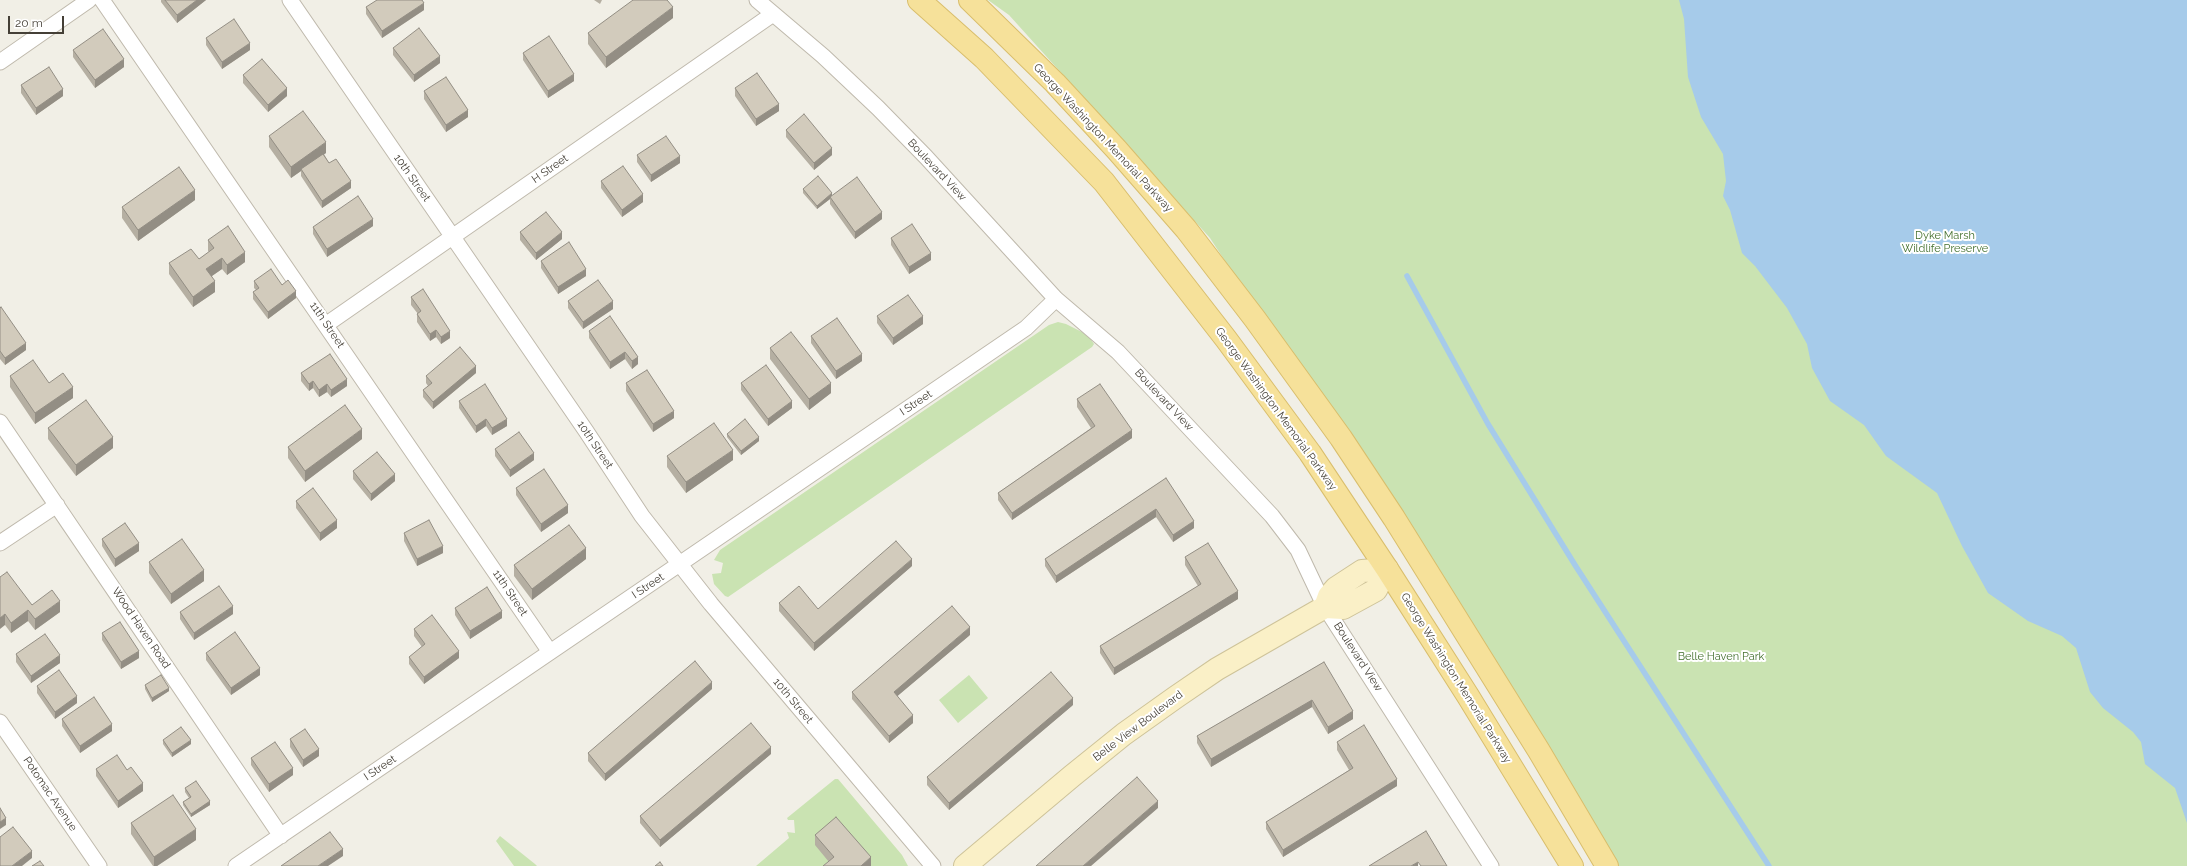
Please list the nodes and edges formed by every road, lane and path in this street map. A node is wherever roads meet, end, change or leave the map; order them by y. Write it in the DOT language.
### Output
graph roads {
  1 [pos="89,0"];
  2 [pos="102,0"];
  3 [pos="290,0"];
  4 [pos="757,0"];
  5 [pos="919,0"];
  6 [pos="970,0"];
  7 [pos="772,14"];
  8 [pos="0,62"];
  9 [pos="453,238"];
  10 [pos="1056,299"];
  11 [pos="326,324"];
  12 [pos="0,422"];
  13 [pos="57,505"];
  14 [pos="1394,518"];
  15 [pos="0,543"];
  16 [pos="680,564"];
  17 [pos="1387,569"];
  18 [pos="1325,607"];
  19 [pos="1454,614"];
  20 [pos="550,652"];
  21 [pos="0,722"];
  22 [pos="281,836"];
  23 [pos="99,866"];
  24 [pos="236,866"];
  25 [pos="933,866"];
  26 [pos="965,866"];
  27 [pos="1491,866"];
  28 [pos="1572,866"];
  29 [pos="1607,866"];
  1 -- 8 [label="street"];
  2 -- 11 [label="street, 11th Street"];
  3 -- 9 [label="street, 10th Street"];
  4 -- 7 [label="street, Boulevard View"];
  5 -- 17 [label="main road, George Washington Memorial Parkway"];
  6 -- 14 [label="main road, George Washington Memorial Parkway"];
  7 -- 9 [label="street, H Street"];
  7 -- 10 [label="street, Boulevard View"];
  9 -- 11 [label="street, H Street"];
  9 -- 16 [label="street, 10th Street"];
  10 -- 16 [label="street, I Street"];
  10 -- 18 [label="street, Boulevard View"];
  11 -- 20 [label="street, 11th Street"];
  12 -- 13 [label="street, Wood Haven Road"];
  13 -- 15 [label="street"];
  13 -- 22 [label="street, Wood Haven Road"];
  14 -- 17 [label="main road"];
  14 -- 19 [label="main road, George Washington Memorial Parkway"];
  16 -- 20 [label="street, I Street"];
  16 -- 25 [label="street, 10th Street"];
  17 -- 18 [label="main road"];
  17 -- 19 [label="main road"];
  17 -- 28 [label="main road, George Washington Memorial Parkway"];
  18 -- 26 [label="main road, Belle View Boulevard"];
  18 -- 27 [label="street, Boulevard View"];
  19 -- 29 [label="main road, George Washington Memorial Parkway"];
  20 -- 22 [label="street, I Street"];
  21 -- 23 [label="street, Potomac Avenue"];
  22 -- 24 [label="street, I Street"];
}
